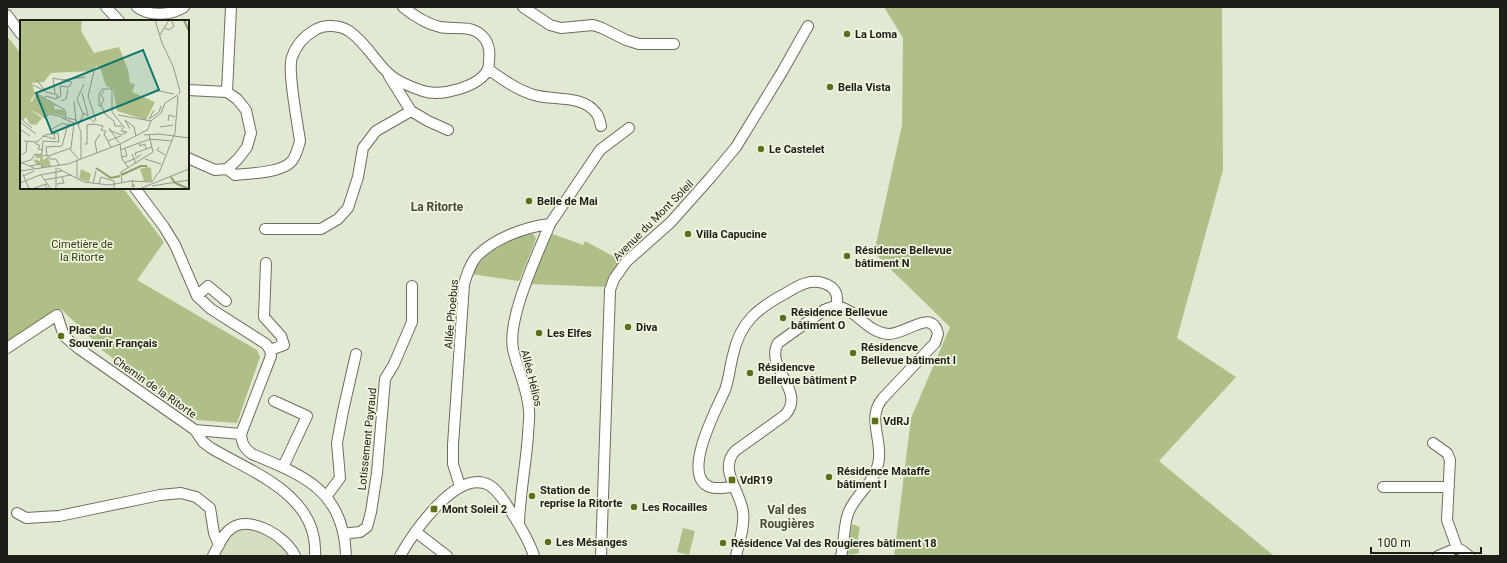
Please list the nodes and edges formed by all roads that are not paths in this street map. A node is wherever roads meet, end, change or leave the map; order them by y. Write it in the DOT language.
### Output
graph roads {
  1 [pos="106,7"];
  2 [pos="115,7"];
  3 [pos="137,7"];
  4 [pos="184,7"];
  5 [pos="231,7"];
  6 [pos="403,7"];
  7 [pos="523,7"];
  8 [pos="7,15"];
  9 [pos="118,20"];
  10 [pos="119,20"];
  11 [pos="808,26"];
  12 [pos="20,33"];
  13 [pos="674,44"];
  14 [pos="488,69"];
  15 [pos="387,73"];
  16 [pos="189,90"];
  17 [pos="227,92"];
  18 [pos="411,111"];
  19 [pos="601,126"];
  20 [pos="629,128"];
  21 [pos="448,130"];
  22 [pos="189,158"];
  23 [pos="227,169"];
  24 [pos="136,189"];
  25 [pos="550,224"];
  26 [pos="265,228"];
  27 [pos="266,263"];
  28 [pos="412,286"];
  29 [pos="196,296"];
  30 [pos="226,301"];
  31 [pos="837,306"];
  32 [pos="7,348"];
  33 [pos="270,350"];
  34 [pos="356,354"];
  35 [pos="274,401"];
  36 [pos="195,430"];
  37 [pos="241,434"];
  38 [pos="1433,443"];
  39 [pos="283,467"];
  40 [pos="460,486"];
  41 [pos="734,486"];
  42 [pos="1383,486"];
  43 [pos="1449,486"];
  44 [pos="326,497"];
  45 [pos="521,497"];
  46 [pos="504,501"];
  47 [pos="17,513"];
  48 [pos="519,523"];
  49 [pos="416,532"];
  50 [pos="345,535"];
  51 [pos="219,546"];
  52 [pos="1457,548"];
  53 [pos="212,556"];
  54 [pos="295,556"];
  55 [pos="315,556"];
  56 [pos="346,556"];
  57 [pos="400,556"];
  58 [pos="447,556"];
  59 [pos="534,556"];
  60 [pos="601,556"];
  61 [pos="736,556"];
  62 [pos="841,556"];
  63 [pos="1438,556"];
  64 [pos="1469,556"];
  1 -- 9 [label="street"];
  2 -- 10 [label="street"];
  3 -- 4 [label="street"];
  5 -- 17 [label="street"];
  6 -- 14 [label="street"];
  7 -- 13 [label="street"];
  8 -- 12 [label="street"];
  11 -- 60 [label="street, Avenue du Mont Soleil"];
  14 -- 15 [label="street"];
  14 -- 19 [label="street"];
  15 -- 18 [label="street"];
  15 -- 23 [label="street"];
  16 -- 17 [label="street"];
  17 -- 23 [label="street"];
  18 -- 21 [label="street"];
  18 -- 26 [label="street"];
  20 -- 25 [label="street"];
  22 -- 23 [label="street"];
  24 -- 29 [label="street"];
  25 -- 40 [label="street, Allée Phoebus"];
  25 -- 45 [label="street, Allée Hélios"];
  27 -- 33 [label="street"];
  28 -- 50 [label="street, Lotissement Payraud"];
  29 -- 30 [label="street"];
  29 -- 33 [label="street"];
  31 -- 41 [label="street"];
  31 -- 41 [label="street"];
  31 -- 62 [label="street"];
  32 -- 36 [label="street, Chemin de la Ritorte"];
  33 -- 37 [label="street"];
  34 -- 44 [label="street"];
  35 -- 39 [label="street"];
  36 -- 37 [label="street, Chemin de la Ritorte"];
  36 -- 55 [label="street"];
  37 -- 39 [label="street"];
  38 -- 43 [label="street"];
  39 -- 44 [label="street"];
  40 -- 46 [label="street"];
  40 -- 49 [label="street"];
  41 -- 61 [label="street"];
  42 -- 43 [label="street"];
  43 -- 52 [label="street"];
  44 -- 50 [label="street"];
  45 -- 46 [label="street"];
  45 -- 48 [label="street, Allée Hélios"];
  46 -- 48 [label="street"];
  47 -- 51 [label="street"];
  48 -- 59 [label="street"];
  49 -- 57 [label="street"];
  49 -- 58 [label="street"];
  50 -- 56 [label="street"];
  51 -- 53 [label="street"];
  51 -- 54 [label="street"];
  52 -- 63 [label="street"];
  52 -- 64 [label="street"];
}
